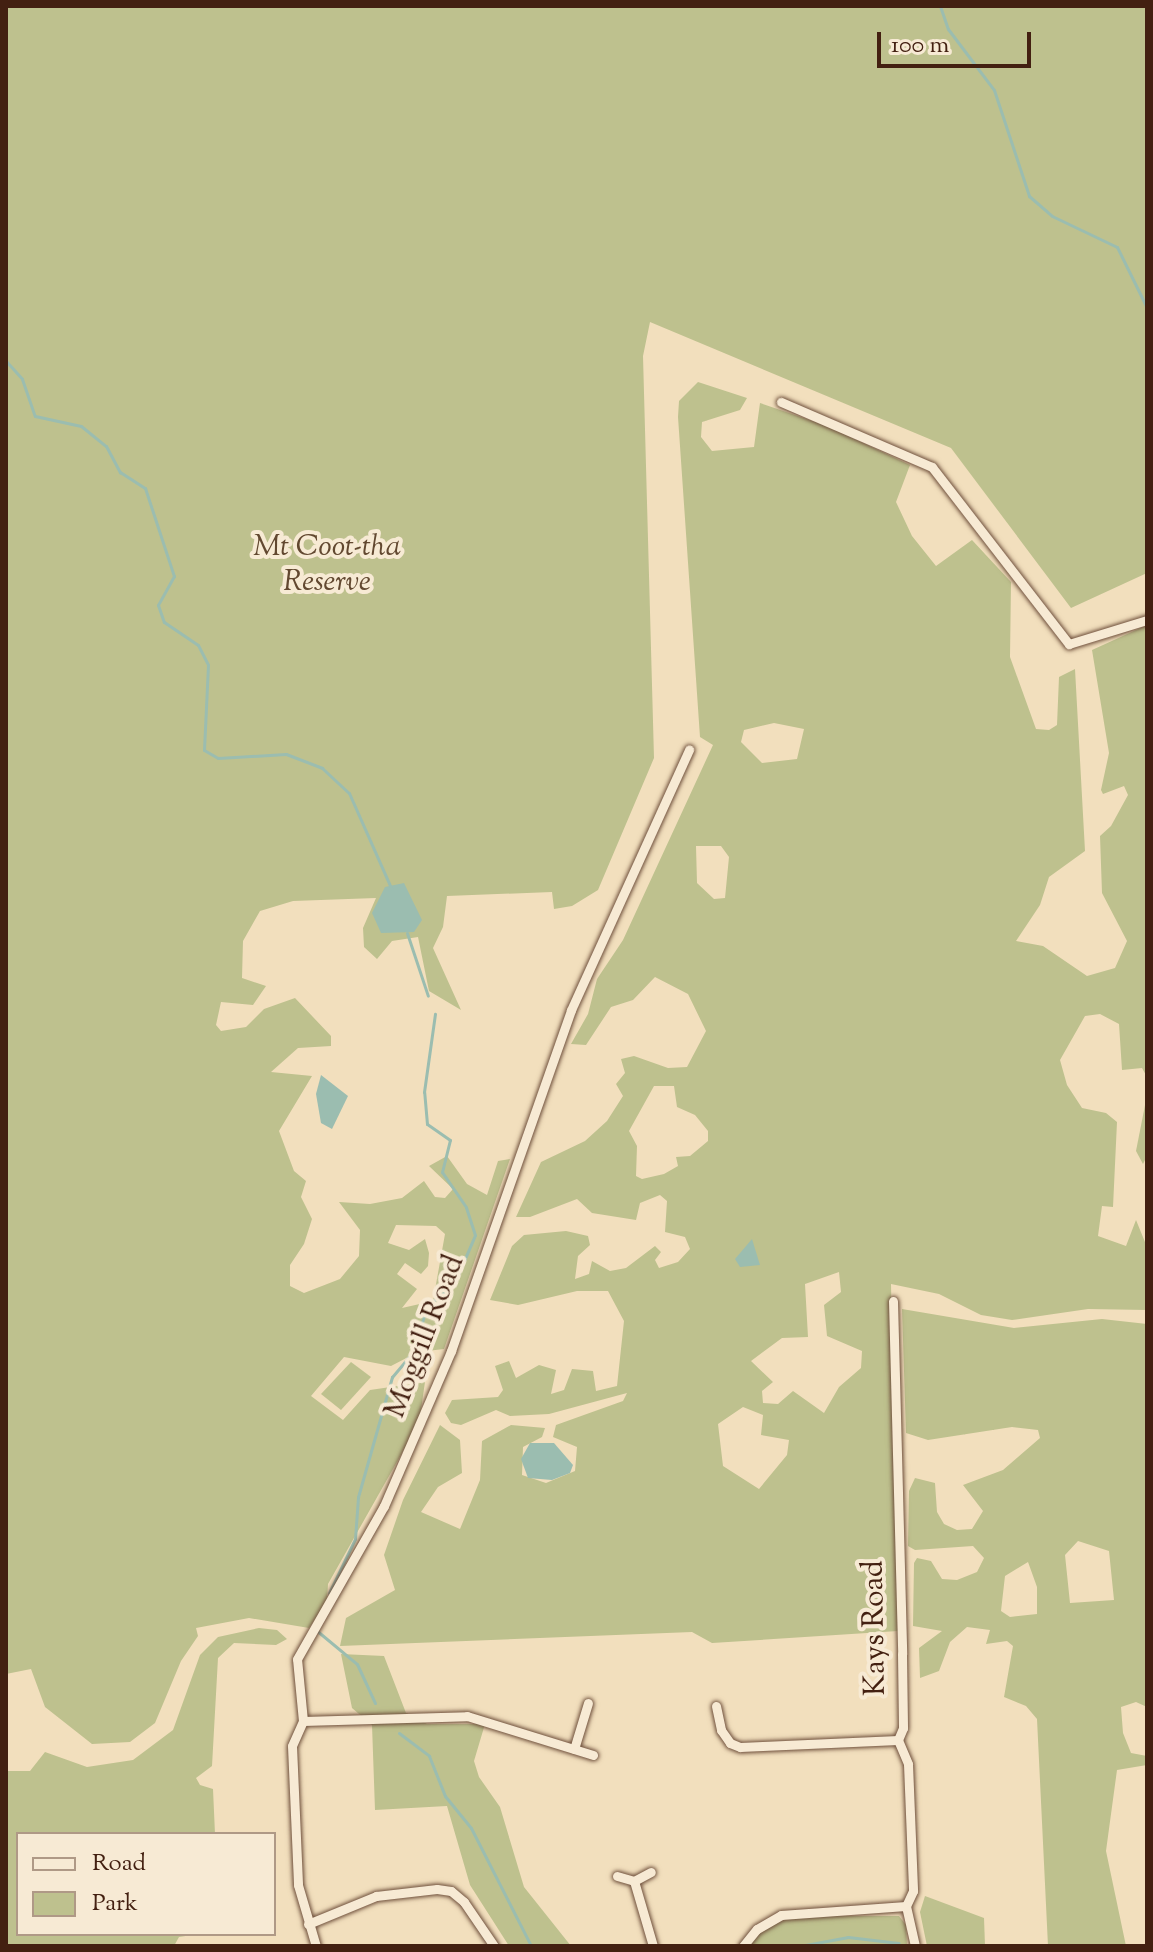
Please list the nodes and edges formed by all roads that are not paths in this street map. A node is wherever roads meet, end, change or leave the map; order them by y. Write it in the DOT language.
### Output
graph roads {
  1 [pos="781,402"];
  2 [pos="1147,620"];
  3 [pos="689,750"];
  4 [pos="893,1301"];
  5 [pos="588,1703"];
  6 [pos="716,1706"];
  7 [pos="303,1721"];
  8 [pos="898,1740"];
  9 [pos="574,1749"];
  10 [pos="593,1755"];
  11 [pos="651,1872"];
  12 [pos="617,1876"];
  13 [pos="634,1881"];
  14 [pos="906,1906"];
  15 [pos="308,1924"];
  16 [pos="316,1946"];
  17 [pos="494,1946"];
  18 [pos="653,1946"];
  19 [pos="743,1946"];
  20 [pos="915,1946"];
  1 -- 2 [label="street"];
  3 -- 7 [label="street, Moggill Road"];
  4 -- 8 [label="street, Kays Road"];
  5 -- 9 [label="street"];
  6 -- 8 [label="street"];
  7 -- 9 [label="street"];
  7 -- 15 [label="street, Moggill Road"];
  8 -- 14 [label="street, Kays Road"];
  9 -- 10 [label="street"];
  11 -- 13 [label="street"];
  12 -- 13 [label="street"];
  13 -- 18 [label="street"];
  14 -- 19 [label="street"];
  14 -- 20 [label="street, Kays Road"];
  15 -- 16 [label="street, Moggill Road"];
  15 -- 17 [label="street"];
}
